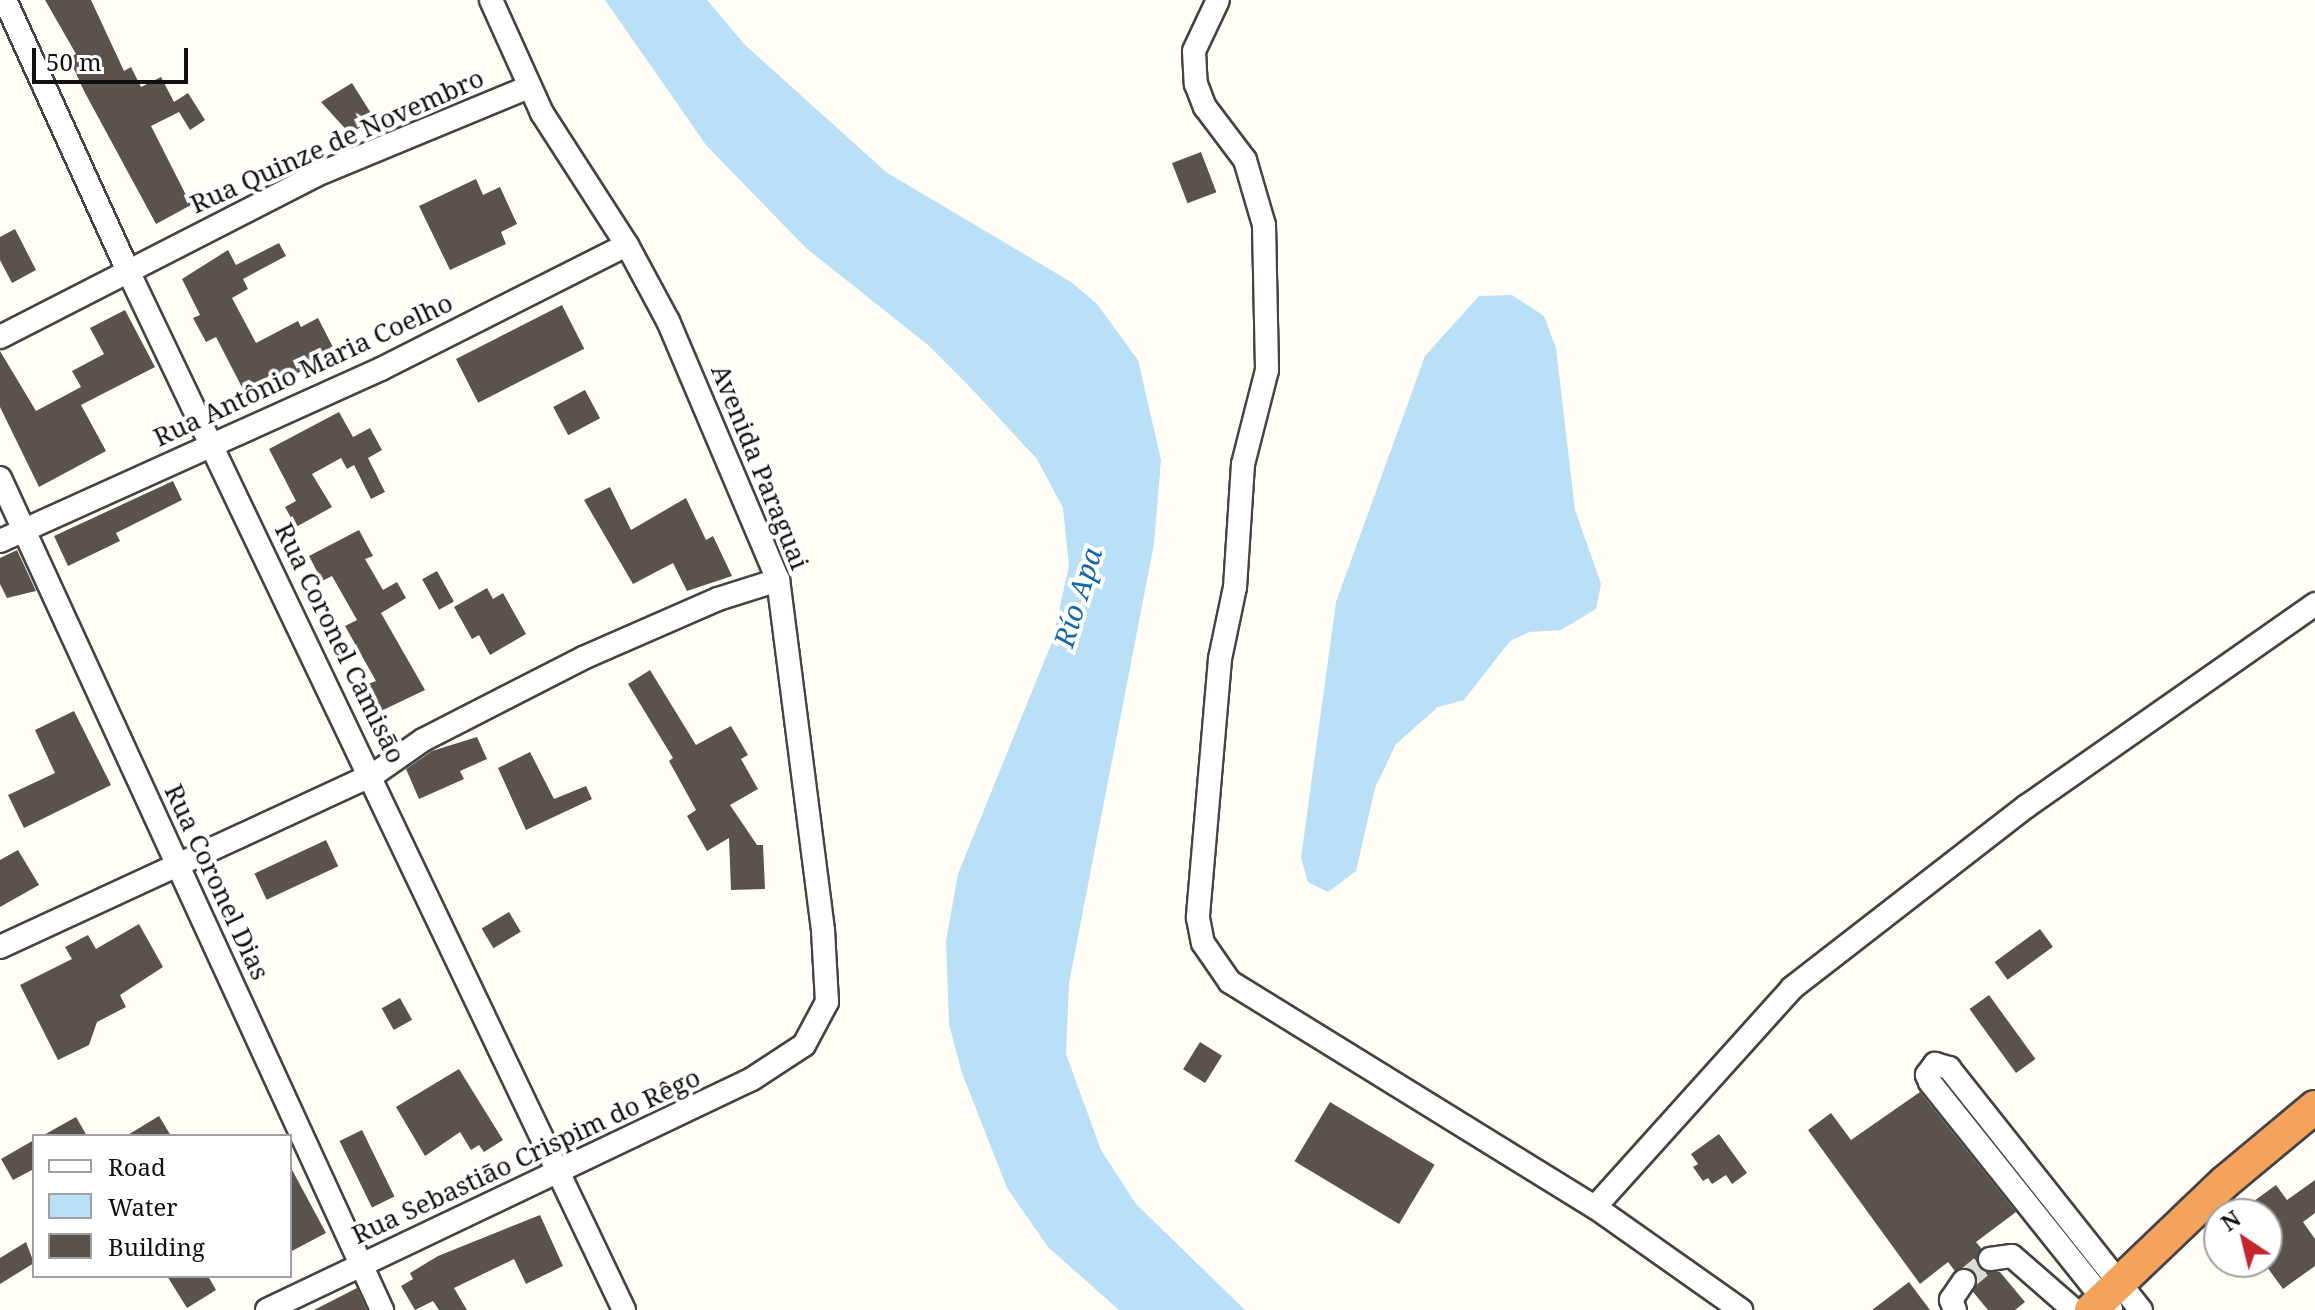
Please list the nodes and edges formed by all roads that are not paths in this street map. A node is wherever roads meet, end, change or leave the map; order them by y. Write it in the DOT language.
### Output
graph roads {
  1 [pos="5,0"];
  2 [pos="491,0"];
  3 [pos="1218,0"];
  4 [pos="529,87"];
  5 [pos="627,245"];
  6 [pos="129,273"];
  7 [pos="0,337"];
  8 [pos="213,443"];
  9 [pos="0,478"];
  10 [pos="24,531"];
  11 [pos="0,541"];
  12 [pos="778,580"];
  13 [pos="2315,604"];
  14 [pos="373,775"];
  15 [pos="178,863"];
  16 [pos="0,947"];
  17 [pos="804,1045"];
  18 [pos="2315,1107"];
  19 [pos="560,1168"];
  20 [pos="1595,1207"];
  21 [pos="1990,1259"];
  22 [pos="361,1264"];
  23 [pos="1964,1281"];
  24 [pos="2100,1302"];
  25 [pos="267,1310"];
  26 [pos="382,1310"];
  27 [pos="624,1310"];
  28 [pos="1741,1310"];
  29 [pos="1955,1310"];
  30 [pos="2141,1310"];
  1 -- 6 [label="street, Rua Coronel Camisão"];
  2 -- 4 [label="street, Avenida Paraguai"];
  3 -- 20 [label="street"];
  4 -- 5 [label="street, Avenida Paraguai"];
  4 -- 6 [label="street, Rua Quinze de Novembro"];
  5 -- 8 [label="street, Rua Antônio Maria Coelho"];
  5 -- 12 [label="street, Avenida Paraguai"];
  6 -- 7 [label="street, Rua Quinze de Novembro"];
  6 -- 8 [label="street, Rua Coronel Camisão"];
  8 -- 10 [label="street, Rua Antônio Maria Coelho"];
  8 -- 14 [label="street, Rua Coronel Camisão"];
  9 -- 10 [label="street, Rua Coronel Dias"];
  10 -- 11 [label="street, Rua Antônio Maria Coelho"];
  10 -- 15 [label="street, Rua Coronel Dias"];
  12 -- 14 [label="street"];
  12 -- 17 [label="street, Avenida Paraguai"];
  13 -- 20 [label="street"];
  14 -- 15 [label="street"];
  14 -- 19 [label="street, Rua Coronel Camisão"];
  15 -- 16 [label="street"];
  15 -- 22 [label="street, Rua Coronel Dias"];
  17 -- 19 [label="street, Rua Sebastião Crispim do Rêgo"];
  18 -- 24 [label="highway"];
  19 -- 22 [label="street, Rua Sebastião Crispim do Rêgo"];
  19 -- 27 [label="street, Rua Coronel Camisão"];
  20 -- 28 [label="street"];
  21 -- 24 [label="street"];
  22 -- 25 [label="street, Rua Sebastião Crispim do Rêgo"];
  22 -- 26 [label="street, Rua Coronel Dias"];
  23 -- 29 [label="street"];
  24 -- 24 [label="street"];
  24 -- 30 [label="street"];
}
